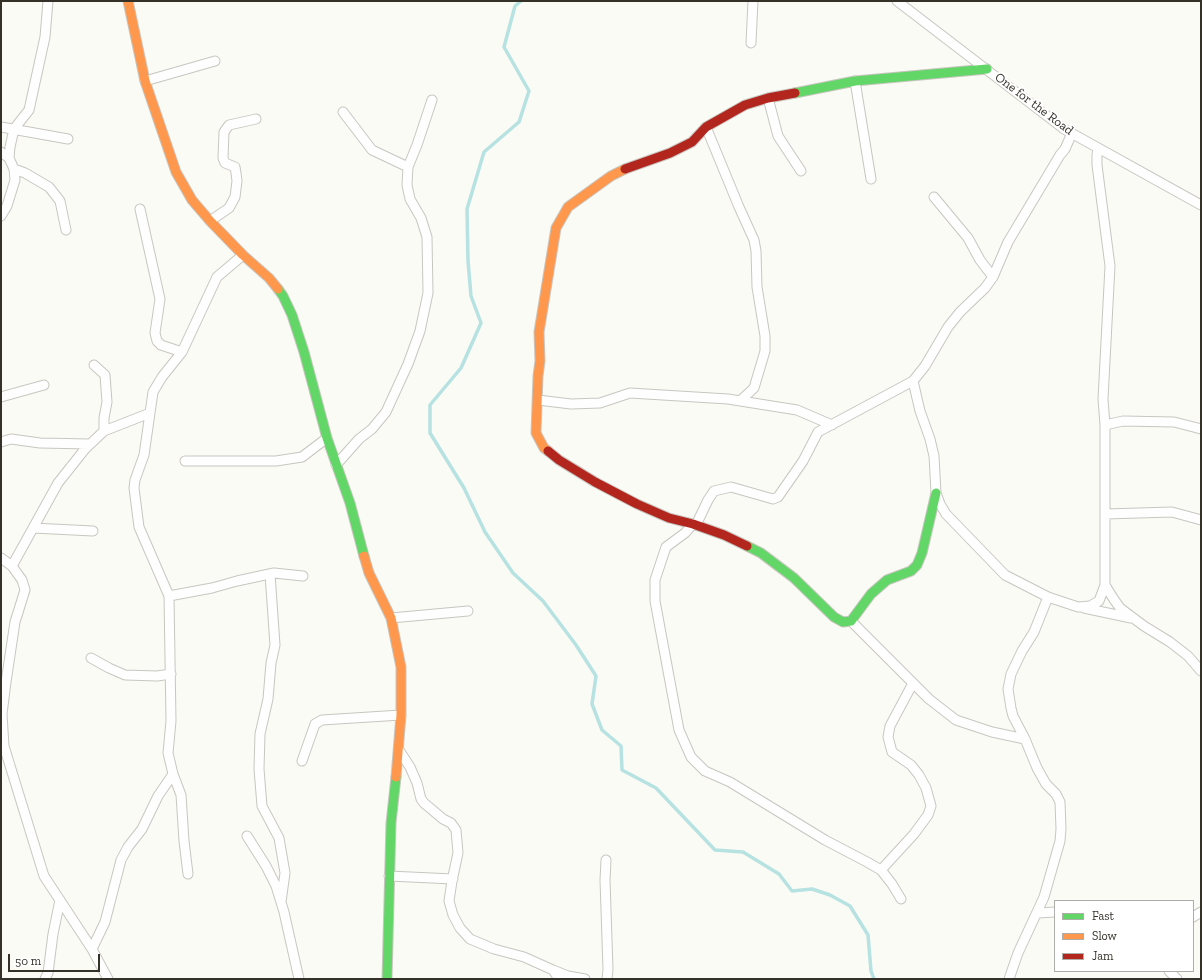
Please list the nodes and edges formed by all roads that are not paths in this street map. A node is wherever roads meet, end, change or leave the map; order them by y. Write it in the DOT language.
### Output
graph roads {
  1 [pos="48,1"];
  2 [pos="128,1"];
  3 [pos="753,1"];
  4 [pos="897,1"];
  5 [pos="752,43"];
  6 [pos="215,61"];
  7 [pos="987,69"];
  8 [pos="145,81"];
  9 [pos="855,81"];
  10 [pos="768,98"];
  11 [pos="432,100"];
  12 [pos="343,112"];
  13 [pos="256,119"];
  14 [pos="1,127"];
  15 [pos="706,127"];
  16 [pos="14,129"];
  17 [pos="1072,133"];
  18 [pos="68,139"];
  19 [pos="1098,148"];
  20 [pos="1,152"];
  21 [pos="9,158"];
  22 [pos="408,167"];
  23 [pos="14,168"];
  24 [pos="801,171"];
  25 [pos="871,179"];
  26 [pos="934,197"];
  27 [pos="1201,205"];
  28 [pos="140,209"];
  29 [pos="1,216"];
  30 [pos="210,221"];
  31 [pos="66,230"];
  32 [pos="244,255"];
  33 [pos="993,276"];
  34 [pos="182,352"];
  35 [pos="94,364"];
  36 [pos="913,381"];
  37 [pos="44,385"];
  38 [pos="1,397"];
  39 [pos="538,400"];
  40 [pos="740,401"];
  41 [pos="150,413"];
  42 [pos="832,424"];
  43 [pos="1105,425"];
  44 [pos="1201,429"];
  45 [pos="104,432"];
  46 [pos="327,438"];
  47 [pos="1,442"];
  48 [pos="90,444"];
  49 [pos="186,461"];
  50 [pos="336,465"];
  51 [pos="936,493"];
  52 [pos="1105,514"];
  53 [pos="1201,520"];
  54 [pos="695,525"];
  55 [pos="33,528"];
  56 [pos="93,531"];
  57 [pos="1,558"];
  58 [pos="12,566"];
  59 [pos="270,574"];
  60 [pos="302,576"];
  61 [pos="1105,585"];
  62 [pos="169,596"];
  63 [pos="1048,597"];
  64 [pos="1078,607"];
  65 [pos="468,611"];
  66 [pos="391,618"];
  67 [pos="1134,618"];
  68 [pos="851,621"];
  69 [pos="92,658"];
  70 [pos="1201,671"];
  71 [pos="171,674"];
  72 [pos="914,683"];
  73 [pos="401,715"];
  74 [pos="1026,739"];
  75 [pos="399,750"];
  76 [pos="5,760"];
  77 [pos="302,761"];
  78 [pos="173,774"];
  79 [pos="247,836"];
  80 [pos="606,860"];
  81 [pos="881,870"];
  82 [pos="188,874"];
  83 [pos="389,876"];
  84 [pos="452,879"];
  85 [pos="901,899"];
  86 [pos="60,900"];
  87 [pos="281,902"];
  88 [pos="1054,912"];
  89 [pos="1038,913"];
  90 [pos="92,949"];
  91 [pos="554,970"];
  92 [pos="45,979"];
  93 [pos="108,979"];
  94 [pos="299,979"];
  95 [pos="387,979"];
  96 [pos="559,979"];
  97 [pos="585,979"];
  98 [pos="607,979"];
  99 [pos="1009,979"];
  1 -- 16 [label="street"];
  2 -- 8 [label="street"];
  3 -- 5 [label="street"];
  4 -- 7 [label="street, One for the Road"];
  6 -- 8 [label="street"];
  7 -- 9 [label="street"];
  7 -- 17 [label="street, One for the Road"];
  8 -- 30 [label="street"];
  9 -- 10 [label="street"];
  9 -- 25 [label="street"];
  10 -- 15 [label="street"];
  10 -- 24 [label="street"];
  11 -- 22 [label="street"];
  12 -- 22 [label="street"];
  13 -- 30 [label="street"];
  14 -- 16 [label="street"];
  15 -- 39 [label="street"];
  15 -- 40 [label="street"];
  16 -- 18 [label="street"];
  16 -- 21 [label="street"];
  17 -- 19 [label="street, One for the Road"];
  17 -- 33 [label="street"];
  19 -- 27 [label="street, One for the Road"];
  19 -- 43 [label="street"];
  20 -- 21 [label="street"];
  21 -- 23 [label="street"];
  22 -- 50 [label="street"];
  23 -- 29 [label="street"];
  23 -- 31 [label="street"];
  26 -- 33 [label="street"];
  28 -- 34 [label="street"];
  30 -- 32 [label="street"];
  32 -- 34 [label="street"];
  32 -- 46 [label="street"];
  33 -- 36 [label="street"];
  34 -- 41 [label="street"];
  35 -- 45 [label="street"];
  36 -- 42 [label="street"];
  36 -- 51 [label="street"];
  37 -- 38 [label="street"];
  39 -- 40 [label="street"];
  39 -- 54 [label="street"];
  40 -- 42 [label="street"];
  41 -- 45 [label="street"];
  41 -- 62 [label="street"];
  42 -- 54 [label="street"];
  43 -- 44 [label="street"];
  43 -- 52 [label="street"];
  45 -- 48 [label="street"];
  46 -- 49 [label="street"];
  46 -- 50 [label="street"];
  47 -- 48 [label="street"];
  48 -- 55 [label="street"];
  50 -- 66 [label="street"];
  51 -- 63 [label="street"];
  51 -- 68 [label="street"];
  52 -- 53 [label="street"];
  52 -- 61 [label="street"];
  54 -- 68 [label="street"];
  54 -- 81 [label="street"];
  55 -- 56 [label="street"];
  55 -- 58 [label="street"];
  57 -- 58 [label="street"];
  58 -- 76 [label="street"];
  59 -- 60 [label="street"];
  59 -- 62 [label="street"];
  59 -- 87 [label="street"];
  61 -- 64 [label="street"];
  61 -- 67 [label="street"];
  62 -- 71 [label="street"];
  63 -- 64 [label="street"];
  63 -- 74 [label="street"];
  64 -- 67 [label="street"];
  65 -- 66 [label="street"];
  66 -- 73 [label="street"];
  67 -- 70 [label="street"];
  68 -- 72 [label="street"];
  69 -- 71 [label="street"];
  71 -- 78 [label="street"];
  72 -- 74 [label="street"];
  72 -- 81 [label="street"];
  73 -- 75 [label="street"];
  73 -- 77 [label="street"];
  74 -- 89 [label="street"];
  75 -- 83 [label="street"];
  75 -- 84 [label="street"];
  76 -- 86 [label="street"];
  78 -- 82 [label="street"];
  78 -- 90 [label="street"];
  79 -- 87 [label="street"];
  80 -- 98 [label="street"];
  81 -- 85 [label="street"];
  83 -- 84 [label="street"];
  83 -- 95 [label="street"];
  84 -- 91 [label="street"];
  86 -- 90 [label="street"];
  86 -- 92 [label="street"];
  87 -- 94 [label="street"];
  88 -- 89 [label="street"];
  89 -- 99 [label="street"];
  90 -- 93 [label="street"];
  91 -- 96 [label="street"];
  91 -- 97 [label="street"];
}
